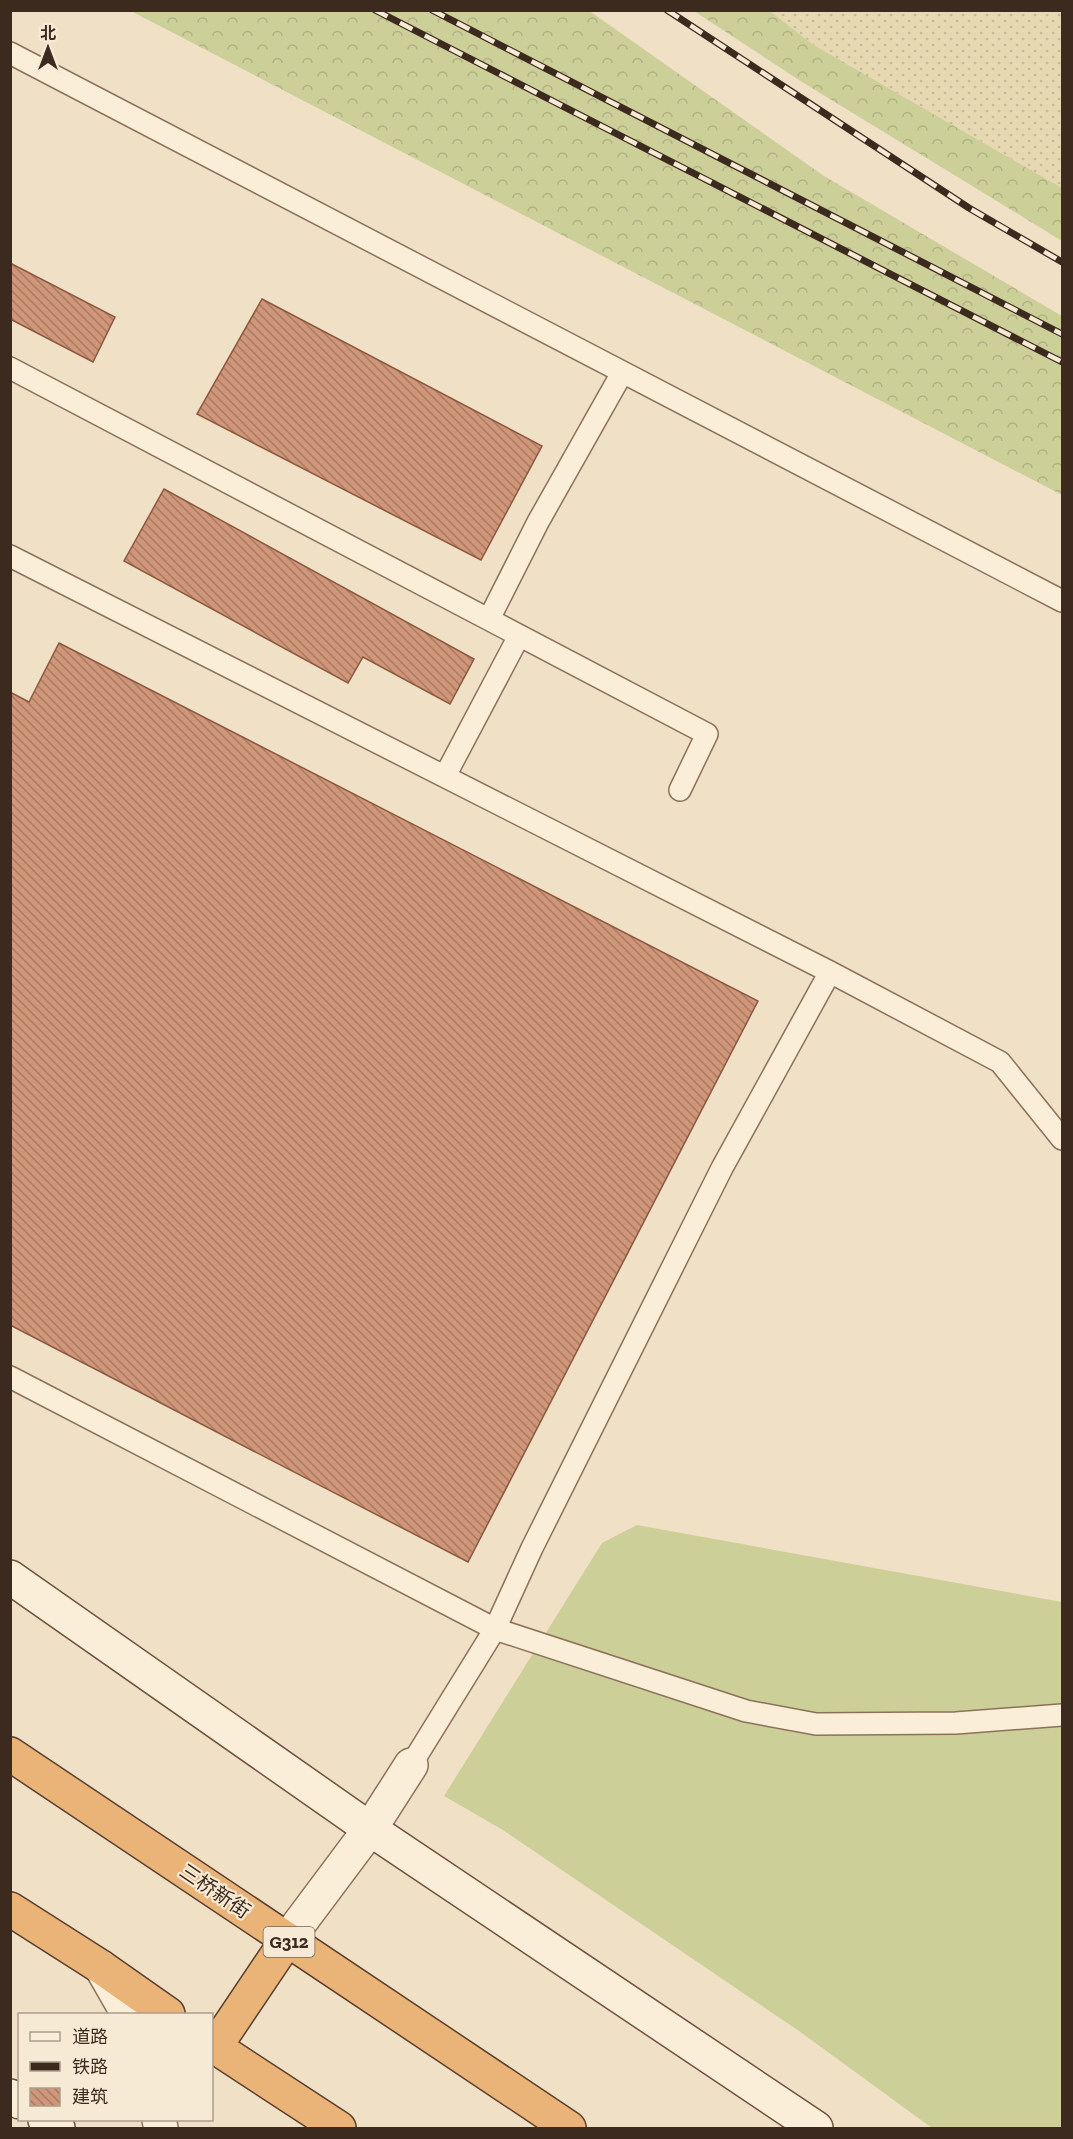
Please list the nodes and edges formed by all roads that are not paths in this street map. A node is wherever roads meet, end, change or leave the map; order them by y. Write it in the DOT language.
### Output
graph roads {
  1 [pos="10,53"];
  2 [pos="10,368"];
  3 [pos="622,372"];
  4 [pos="10,556"];
  5 [pos="1062,602"];
  6 [pos="489,620"];
  7 [pos="519,636"];
  8 [pos="445,776"];
  9 [pos="680,790"];
  10 [pos="830,972"];
  11 [pos="1062,1139"];
  12 [pos="10,1377"];
  13 [pos="10,1577"];
  14 [pos="495,1629"];
  15 [pos="1062,1714"];
  16 [pos="10,1754"];
  17 [pos="411,1765"];
  18 [pos="369,1829"];
  19 [pos="10,1909"];
  20 [pos="287,1940"];
  21 [pos="101,1967"];
  22 [pos="127,2013"];
  23 [pos="167,2013"];
  24 [pos="213,2046"];
  25 [pos="339,2128"];
  26 [pos="569,2128"];
  27 [pos="816,2128"];
  1 -- 3 [label="lane"];
  2 -- 6 [label="lane"];
  3 -- 5 [label="lane"];
  3 -- 6 [label="lane"];
  4 -- 8 [label="lane"];
  6 -- 7 [label="lane"];
  7 -- 8 [label="lane"];
  7 -- 9 [label="lane"];
  8 -- 10 [label="lane"];
  10 -- 11 [label="lane"];
  10 -- 14 [label="lane"];
  12 -- 14 [label="lane"];
  13 -- 18 [label="main road"];
  14 -- 15 [label="lane"];
  14 -- 17 [label="lane"];
  16 -- 20 [label="highway, 三桥新街 / G312"];
  17 -- 18 [label="main road"];
  18 -- 20 [label="main road"];
  18 -- 27 [label="main road"];
  19 -- 21 [label="highway"];
  20 -- 24 [label="highway"];
  20 -- 26 [label="highway, 三桥新街 / G312"];
  21 -- 22 [label="main road"];
  21 -- 23 [label="highway"];
  24 -- 25 [label="highway"];
}
